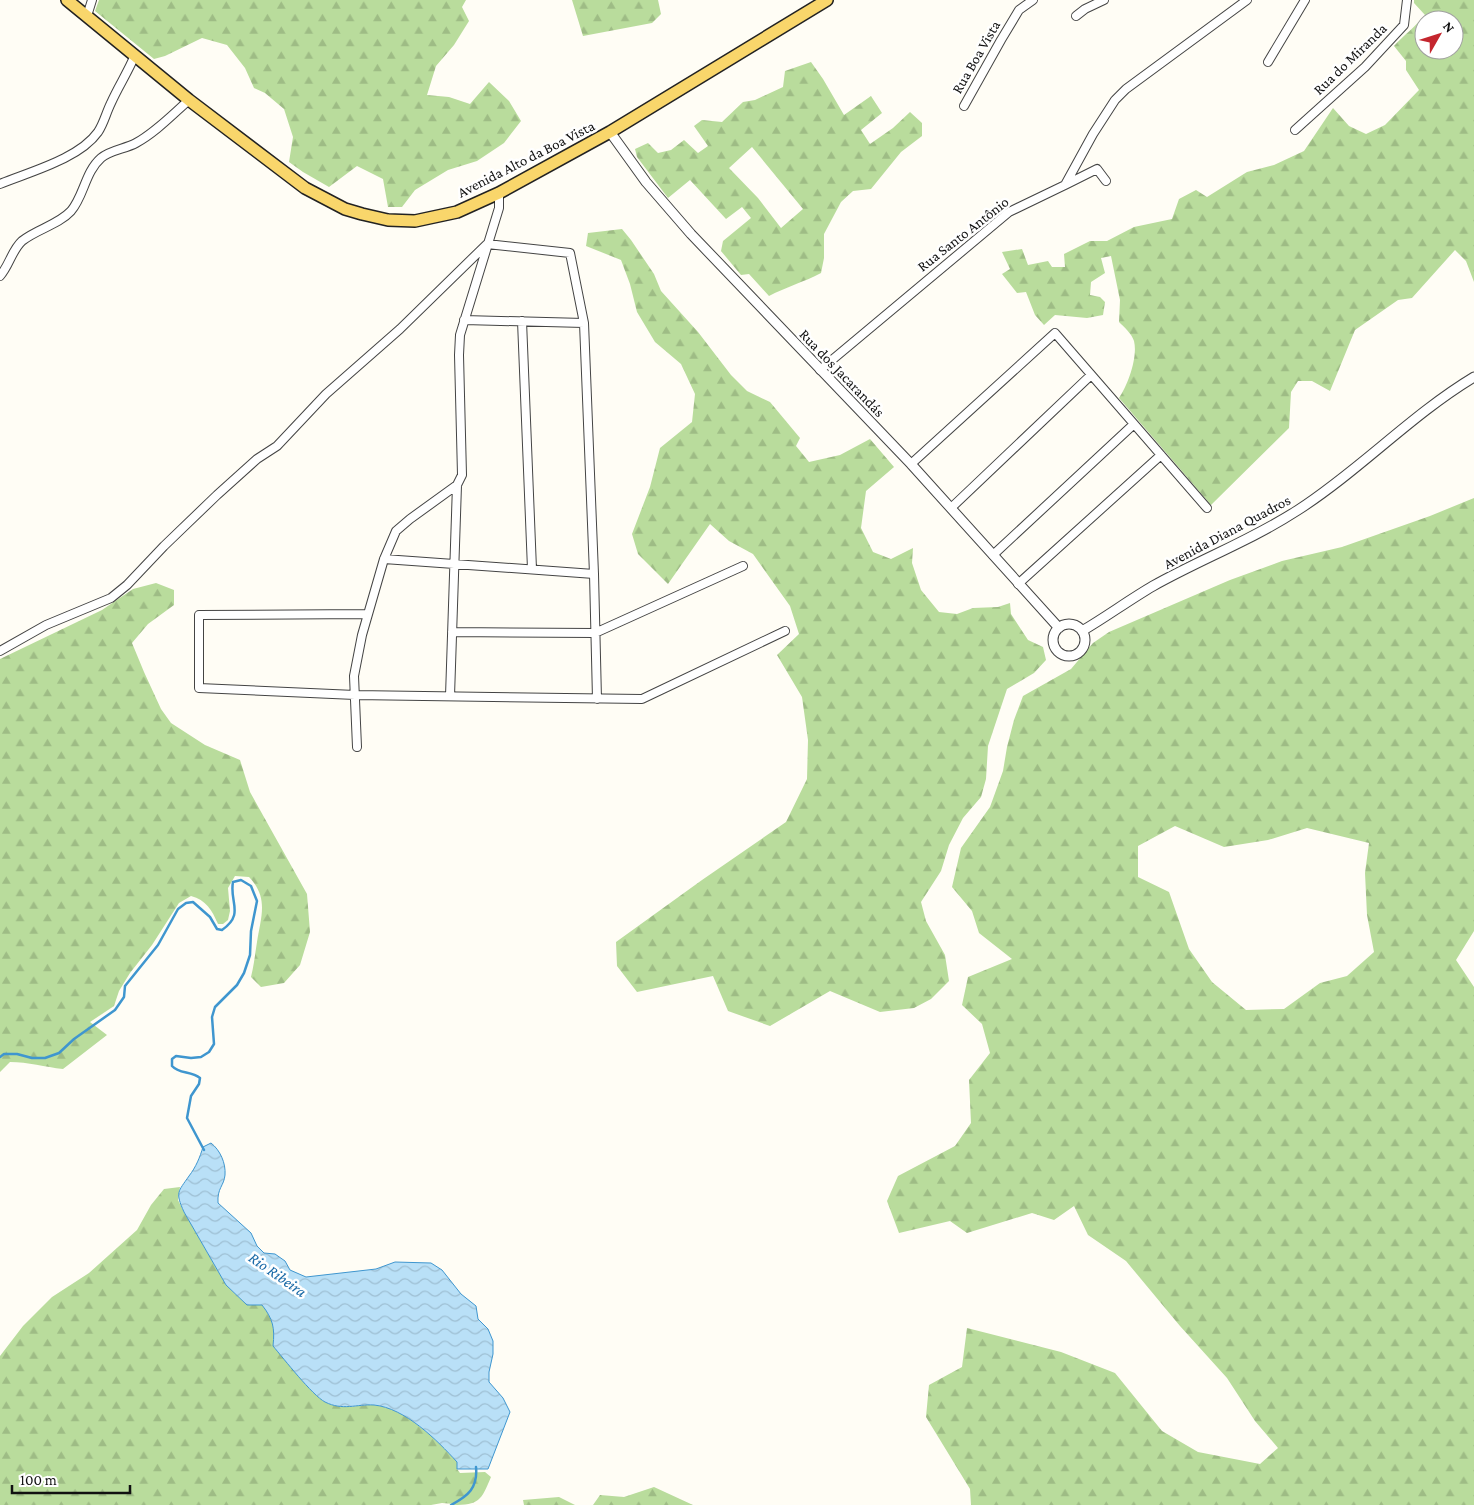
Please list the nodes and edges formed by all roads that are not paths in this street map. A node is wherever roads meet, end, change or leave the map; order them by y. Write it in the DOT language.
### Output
graph roads {
  1 [pos="67,0"];
  2 [pos="92,0"];
  3 [pos="827,0"];
  4 [pos="1033,0"];
  5 [pos="1104,0"];
  6 [pos="1247,0"];
  7 [pos="1305,0"];
  8 [pos="1407,0"];
  9 [pos="87,16"];
  10 [pos="1076,16"];
  11 [pos="135,55"];
  12 [pos="1268,62"];
  13 [pos="189,100"];
  14 [pos="964,106"];
  15 [pos="1295,130"];
  16 [pos="610,132"];
  17 [pos="1106,181"];
  18 [pos="0,184"];
  19 [pos="1065,185"];
  20 [pos="499,193"];
  21 [pos="487,244"];
  22 [pos="0,276"];
  23 [pos="464,320"];
  24 [pos="522,322"];
  25 [pos="584,323"];
  26 [pos="820,370"];
  27 [pos="1091,375"];
  28 [pos="1474,376"];
  29 [pos="1134,424"];
  30 [pos="1161,455"];
  31 [pos="911,464"];
  32 [pos="457,485"];
  33 [pos="951,508"];
  34 [pos="1207,508"];
  35 [pos="993,555"];
  36 [pos="384,559"];
  37 [pos="454,564"];
  38 [pos="743,566"];
  39 [pos="532,569"];
  40 [pos="594,574"];
  41 [pos="1018,584"];
  42 [pos="368,614"];
  43 [pos="1059,628"];
  44 [pos="785,631"];
  45 [pos="1082,631"];
  46 [pos="452,632"];
  47 [pos="595,633"];
  48 [pos="0,651"];
  49 [pos="355,694"];
  50 [pos="450,696"];
  51 [pos="597,699"];
  52 [pos="357,747"];
  1 -- 9 [label="main road, Avenida Alto da Boa Vista"];
  2 -- 9 [label="street"];
  3 -- 16 [label="main road, Avenida Alto da Boa Vista"];
  4 -- 14 [label="street, Rua Boa Vista"];
  5 -- 10 [label="street"];
  6 -- 19 [label="street"];
  7 -- 12 [label="street"];
  8 -- 15 [label="street, Rua do Miranda"];
  9 -- 11 [label="main road, Avenida Alto da Boa Vista"];
  11 -- 13 [label="main road, Avenida Alto da Boa Vista"];
  11 -- 18 [label="street"];
  13 -- 20 [label="main road, Avenida Alto da Boa Vista"];
  13 -- 22 [label="street"];
  16 -- 20 [label="main road, Avenida Alto da Boa Vista"];
  16 -- 26 [label="street, Rua dos Jacarandás"];
  17 -- 19 [label="street, Rua Santo Antônio"];
  19 -- 26 [label="street, Rua Santo Antônio"];
  20 -- 21 [label="street"];
  21 -- 23 [label="street"];
  21 -- 25 [label="street"];
  21 -- 48 [label="street"];
  23 -- 24 [label="street"];
  23 -- 32 [label="street"];
  24 -- 25 [label="street"];
  24 -- 39 [label="street"];
  25 -- 40 [label="street"];
  26 -- 31 [label="street, Rua dos Jacarandás"];
  27 -- 29 [label="street"];
  27 -- 31 [label="street"];
  27 -- 33 [label="street"];
  28 -- 45 [label="street, Avenida Diana Quadros"];
  29 -- 30 [label="street"];
  29 -- 35 [label="street"];
  30 -- 34 [label="street"];
  30 -- 41 [label="street"];
  31 -- 33 [label="street, Rua dos Jacarandás"];
  32 -- 36 [label="street"];
  32 -- 37 [label="street"];
  33 -- 35 [label="street, Rua dos Jacarandás"];
  35 -- 41 [label="street, Rua dos Jacarandás"];
  36 -- 37 [label="street"];
  36 -- 42 [label="street"];
  37 -- 39 [label="street"];
  37 -- 46 [label="street"];
  38 -- 47 [label="street"];
  39 -- 40 [label="street"];
  40 -- 47 [label="street"];
  41 -- 43 [label="street, Rua dos Jacarandás"];
  42 -- 49 [label="street"];
  42 -- 49 [label="street"];
  43 -- 45 [label="street"];
  43 -- 45 [label="street"];
  44 -- 51 [label="street"];
  46 -- 47 [label="street"];
  46 -- 50 [label="street"];
  47 -- 51 [label="street"];
  49 -- 50 [label="street"];
  49 -- 52 [label="street"];
  50 -- 51 [label="street"];
}
